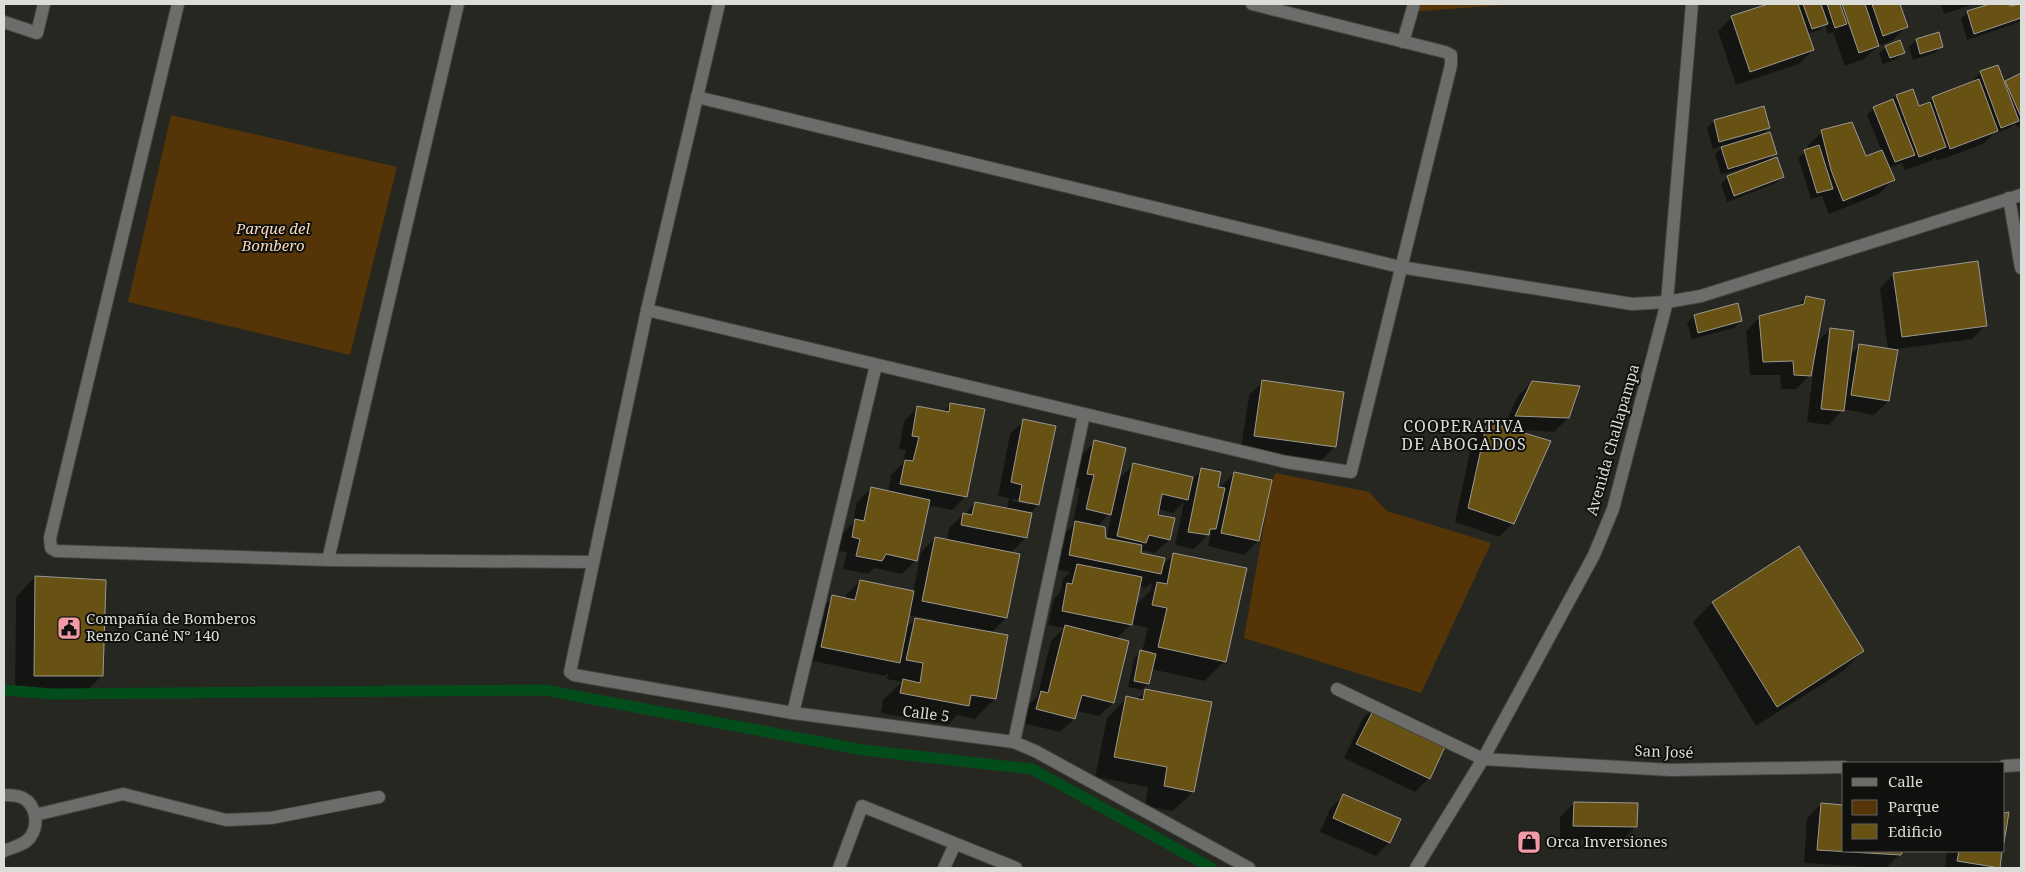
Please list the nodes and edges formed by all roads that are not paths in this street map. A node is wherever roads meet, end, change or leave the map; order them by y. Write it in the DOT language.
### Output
graph roads {
  1 [pos="44,4"];
  2 [pos="178,4"];
  3 [pos="458,4"];
  4 [pos="719,4"];
  5 [pos="1252,4"];
  6 [pos="1414,4"];
  7 [pos="1692,4"];
  8 [pos="4,22"];
  9 [pos="1403,42"];
  10 [pos="697,97"];
  11 [pos="2015,196"];
  12 [pos="1400,267"];
  13 [pos="2021,268"];
  14 [pos="1667,302"];
  15 [pos="647,310"];
  16 [pos="876,365"];
  17 [pos="1084,414"];
  18 [pos="328,560"];
  19 [pos="592,562"];
  20 [pos="1338,689"];
  21 [pos="793,713"];
  22 [pos="1014,742"];
  23 [pos="1484,759"];
  24 [pos="2021,765"];
  25 [pos="2005,766"];
  26 [pos="1842,768"];
  27 [pos="4,795"];
  28 [pos="379,798"];
  29 [pos="35,815"];
  30 [pos="955,844"];
  31 [pos="4,851"];
  32 [pos="839,868"];
  33 [pos="944,868"];
  34 [pos="1016,868"];
  35 [pos="1249,868"];
  36 [pos="1416,868"];
  1 -- 8 [label="street"];
  2 -- 18 [label="street"];
  3 -- 18 [label="street"];
  4 -- 10 [label="street"];
  5 -- 9 [label="street"];
  6 -- 9 [label="street"];
  7 -- 14 [label="street, Avenida Challapampa"];
  9 -- 12 [label="street"];
  10 -- 12 [label="street"];
  10 -- 15 [label="street"];
  11 -- 13 [label="street"];
  11 -- 14 [label="street"];
  12 -- 14 [label="street"];
  12 -- 17 [label="street"];
  14 -- 23 [label="street, Avenida Challapampa"];
  15 -- 16 [label="street"];
  15 -- 19 [label="street"];
  16 -- 17 [label="street"];
  16 -- 21 [label="street"];
  17 -- 22 [label="street"];
  18 -- 19 [label="street"];
  19 -- 21 [label="street, Calle 5"];
  20 -- 23 [label="street"];
  21 -- 22 [label="street, Calle 5"];
  22 -- 35 [label="street, Calle 5"];
  23 -- 26 [label="street, San José"];
  23 -- 36 [label="street, Avenida Challapampa"];
  24 -- 25 [label="street"];
  27 -- 29 [label="street"];
  28 -- 29 [label="street"];
  29 -- 31 [label="street"];
  30 -- 32 [label="street"];
  30 -- 33 [label="street"];
  30 -- 34 [label="street"];
}
